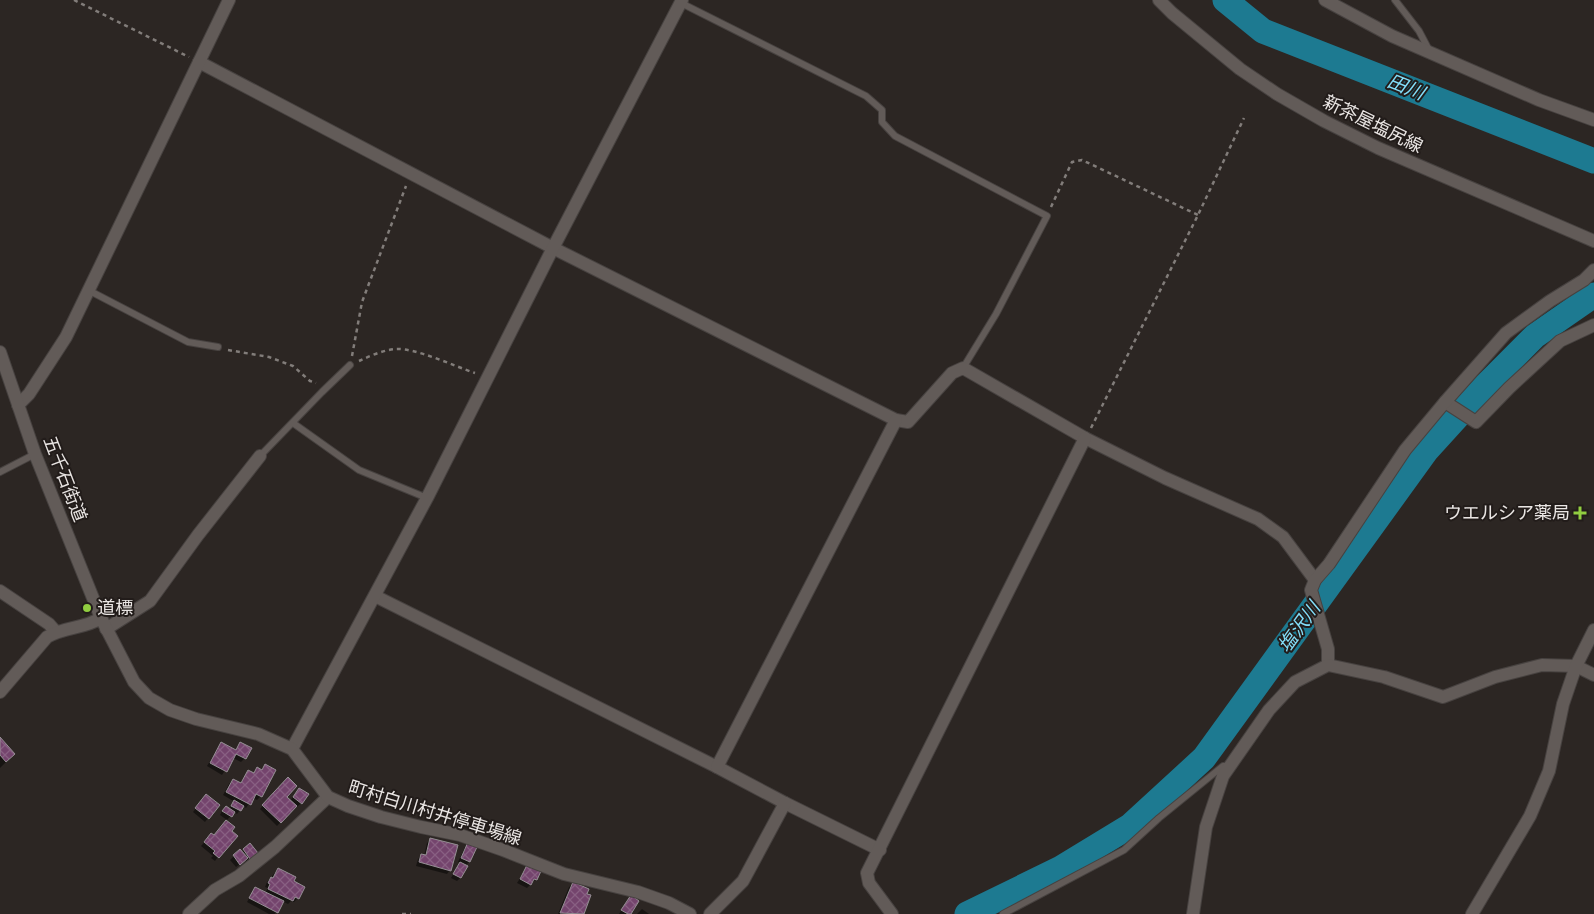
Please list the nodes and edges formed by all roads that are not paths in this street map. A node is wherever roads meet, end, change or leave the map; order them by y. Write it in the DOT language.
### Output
graph roads {
  1 [pos="229,0"];
  2 [pos="1159,0"];
  3 [pos="1325,0"];
  4 [pos="1395,0"];
  5 [pos="681,1"];
  6 [pos="1430,51"];
  7 [pos="199,62"];
  8 [pos="1594,120"];
  9 [pos="1594,241"];
  10 [pos="553,248"];
  11 [pos="1594,270"];
  12 [pos="88,290"];
  13 [pos="1594,325"];
  14 [pos="218,348"];
  15 [pos="0,352"];
  16 [pos="350,365"];
  17 [pos="963,368"];
  18 [pos="1444,402"];
  19 [pos="18,404"];
  20 [pos="896,420"];
  21 [pos="293,423"];
  22 [pos="1085,438"];
  23 [pos="35,454"];
  24 [pos="260,456"];
  25 [pos="0,472"];
  26 [pos="427,498"];
  27 [pos="1313,585"];
  28 [pos="0,591"];
  29 [pos="375,596"];
  30 [pos="104,623"];
  31 [pos="1594,630"];
  32 [pos="56,632"];
  33 [pos="1328,666"];
  34 [pos="1576,666"];
  35 [pos="1594,675"];
  36 [pos="0,692"];
  37 [pos="292,749"];
  38 [pos="1229,765"];
  39 [pos="717,767"];
  40 [pos="328,797"];
  41 [pos="785,803"];
  42 [pos="880,850"];
  43 [pos="189,914"];
  44 [pos="690,914"];
  45 [pos="710,914"];
  46 [pos="892,914"];
  47 [pos="1003,914"];
  48 [pos="1193,914"];
  49 [pos="1472,914"];
  1 -- 7 [label="street"];
  2 -- 9 [label="street, 新茶屋塩尻線"];
  3 -- 6 [label="street"];
  4 -- 6 [label="lane"];
  5 -- 10 [label="street"];
  5 -- 17 [label="lane"];
  6 -- 8 [label="street"];
  7 -- 10 [label="street"];
  7 -- 12 [label="street"];
  10 -- 20 [label="street"];
  10 -- 26 [label="street"];
  11 -- 18 [label="street"];
  12 -- 14 [label="lane"];
  12 -- 19 [label="street"];
  13 -- 18 [label="street"];
  15 -- 19 [label="street, 五千石街道"];
  16 -- 21 [label="lane"];
  17 -- 20 [label="street"];
  17 -- 22 [label="street"];
  18 -- 27 [label="street"];
  19 -- 23 [label="street, 五千石街道"];
  20 -- 39 [label="street"];
  21 -- 24 [label="lane"];
  21 -- 26 [label="lane"];
  22 -- 27 [label="street"];
  22 -- 42 [label="street"];
  23 -- 25 [label="lane"];
  23 -- 30 [label="street, 五千石街道"];
  24 -- 30 [label="street"];
  26 -- 29 [label="street"];
  27 -- 33 [label="street"];
  28 -- 32 [label="street"];
  29 -- 37 [label="street"];
  29 -- 39 [label="street"];
  30 -- 32 [label="street"];
  30 -- 37 [label="street, 町村白川村井停車場線"];
  31 -- 34 [label="street"];
  32 -- 36 [label="street"];
  33 -- 34 [label="street"];
  33 -- 38 [label="street"];
  34 -- 35 [label="street"];
  34 -- 49 [label="street"];
  37 -- 40 [label="street, 町村白川村井停車場線"];
  38 -- 47 [label="lane"];
  38 -- 48 [label="street"];
  39 -- 41 [label="street"];
  40 -- 43 [label="street"];
  40 -- 44 [label="street, 町村白川村井停車場線"];
  41 -- 42 [label="street"];
  41 -- 45 [label="street"];
  42 -- 46 [label="street"];
}
